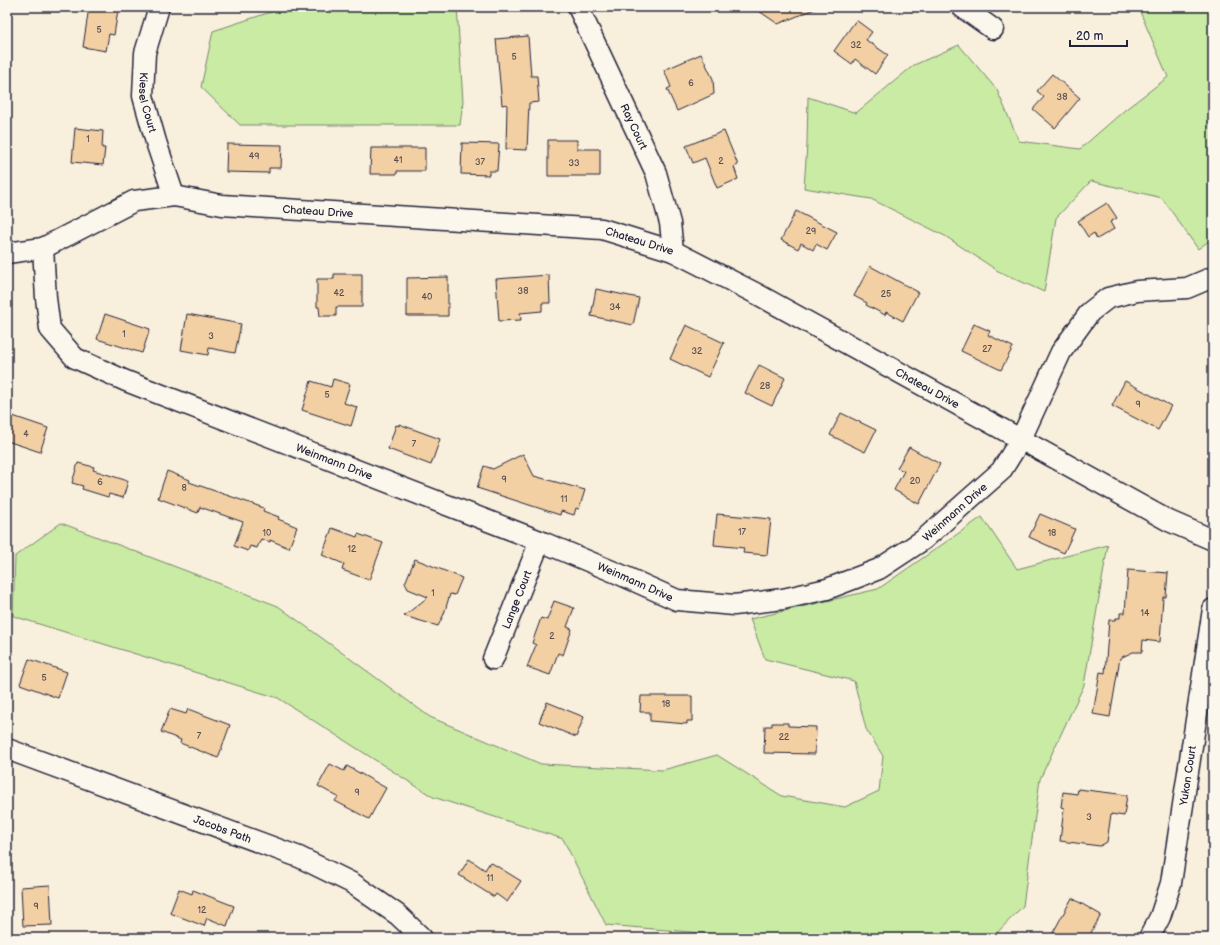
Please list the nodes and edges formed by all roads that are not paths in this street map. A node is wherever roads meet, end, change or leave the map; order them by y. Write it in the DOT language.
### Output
graph roads {
  1 [pos="159,7"];
  2 [pos="578,7"];
  3 [pos="962,7"];
  4 [pos="993,29"];
  5 [pos="174,196"];
  6 [pos="43,248"];
  7 [pos="673,252"];
  8 [pos="7,253"];
  9 [pos="1213,277"];
  10 [pos="1021,439"];
  11 [pos="1213,540"];
  12 [pos="540,541"];
  13 [pos="1213,609"];
  14 [pos="493,658"];
  15 [pos="7,749"];
  16 [pos="422,938"];
  17 [pos="1149,938"];
  1 -- 5 [label="street, Kiesel Court"];
  2 -- 7 [label="street, Ray Court"];
  3 -- 4 [label="street"];
  5 -- 6 [label="street, Chateau Drive"];
  5 -- 7 [label="street, Chateau Drive"];
  6 -- 8 [label="street, Chateau Drive"];
  6 -- 12 [label="street, Weinmann Drive"];
  7 -- 10 [label="street, Chateau Drive"];
  9 -- 10 [label="street, Weinmann Drive"];
  10 -- 11 [label="street, Chateau Drive"];
  10 -- 12 [label="street, Weinmann Drive"];
  12 -- 14 [label="street, Lange Court"];
  13 -- 17 [label="street, Yukon Court"];
  15 -- 16 [label="street, Jacobs Path"];
}
